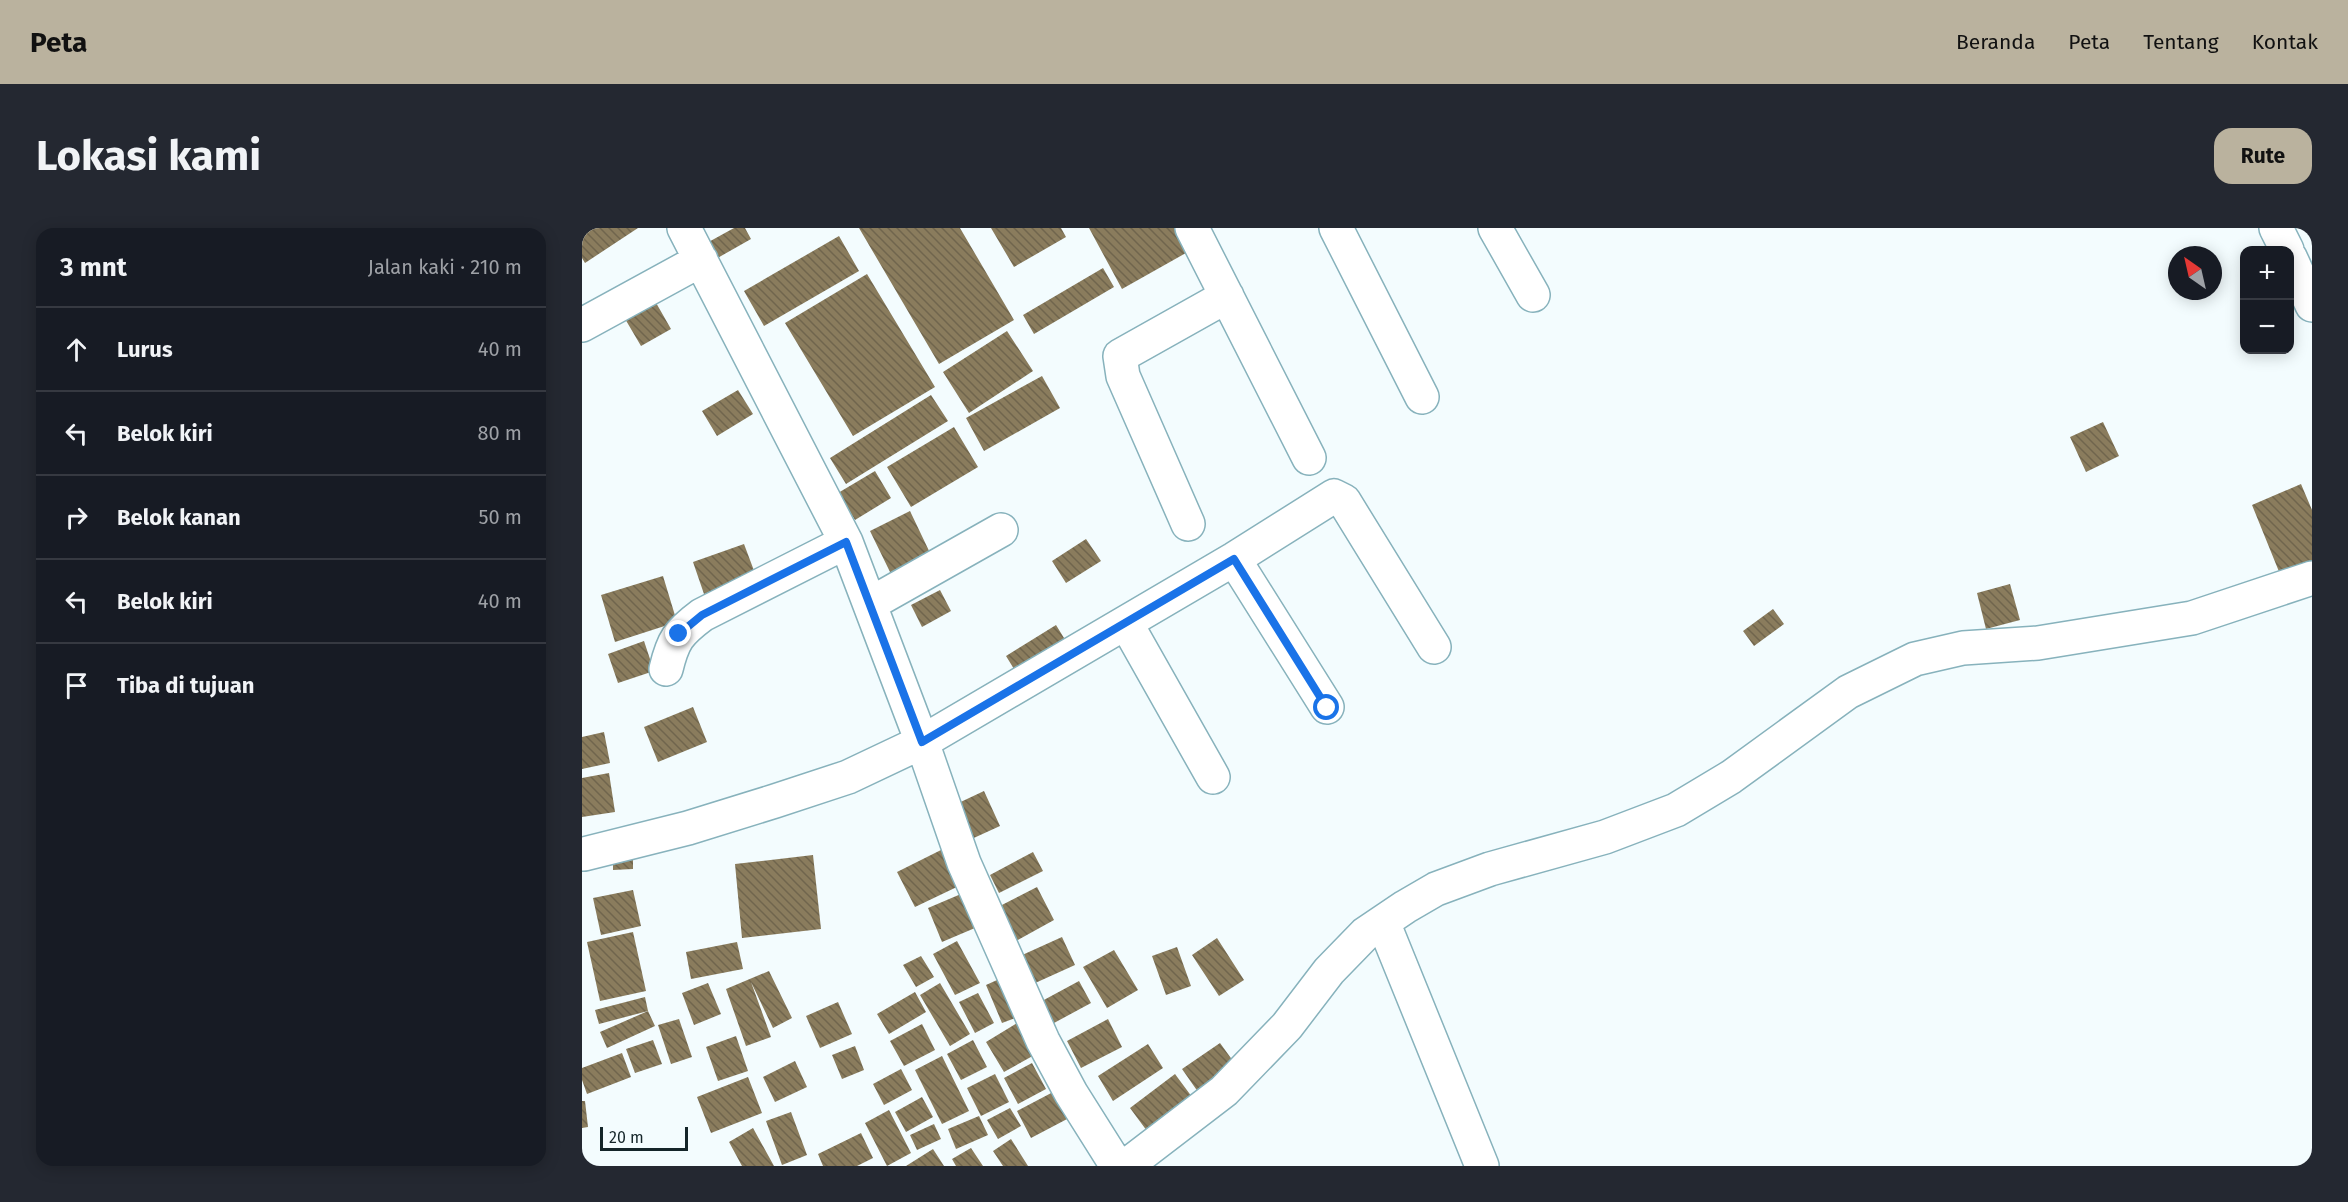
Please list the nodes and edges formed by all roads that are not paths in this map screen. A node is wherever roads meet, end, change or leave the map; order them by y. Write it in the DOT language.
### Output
graph roads {
  1 [pos="684,228"];
  2 [pos="1192,228"];
  3 [pos="1336,228"];
  4 [pos="1495,228"];
  5 [pos="2276,228"];
  6 [pos="2285,246"];
  7 [pos="700,260"];
  8 [pos="2294,267"];
  9 [pos="1227,296"];
  10 [pos="1533,296"];
  11 [pos="2312,305"];
  12 [pos="582,325"];
  13 [pos="1422,397"];
  14 [pos="1309,458"];
  15 [pos="1188,524"];
  16 [pos="1001,530"];
  17 [pos="846,542"];
  18 [pos="1234,559"];
  19 [pos="2312,578"];
  20 [pos="870,604"];
  21 [pos="1126,623"];
  22 [pos="1434,647"];
  23 [pos="666,669"];
  24 [pos="1327,708"];
  25 [pos="922,742"];
  26 [pos="1213,777"];
  27 [pos="583,853"];
  28 [pos="1383,922"];
  29 [pos="1117,1166"];
  30 [pos="1126,1166"];
  31 [pos="1482,1166"];
  1 -- 7 [label="street"];
  2 -- 9 [label="street"];
  3 -- 13 [label="street"];
  4 -- 10 [label="street"];
  5 -- 6 [label="street"];
  7 -- 12 [label="street"];
  7 -- 17 [label="street"];
  8 -- 11 [label="street"];
  9 -- 14 [label="street"];
  9 -- 15 [label="street"];
  16 -- 20 [label="street"];
  17 -- 20 [label="street"];
  17 -- 23 [label="street"];
  18 -- 21 [label="street"];
  18 -- 22 [label="street"];
  18 -- 24 [label="street"];
  19 -- 28 [label="street"];
  20 -- 25 [label="street"];
  21 -- 25 [label="street"];
  21 -- 26 [label="street"];
  25 -- 27 [label="street"];
  25 -- 29 [label="street"];
  28 -- 30 [label="street"];
  28 -- 31 [label="street"];
}
